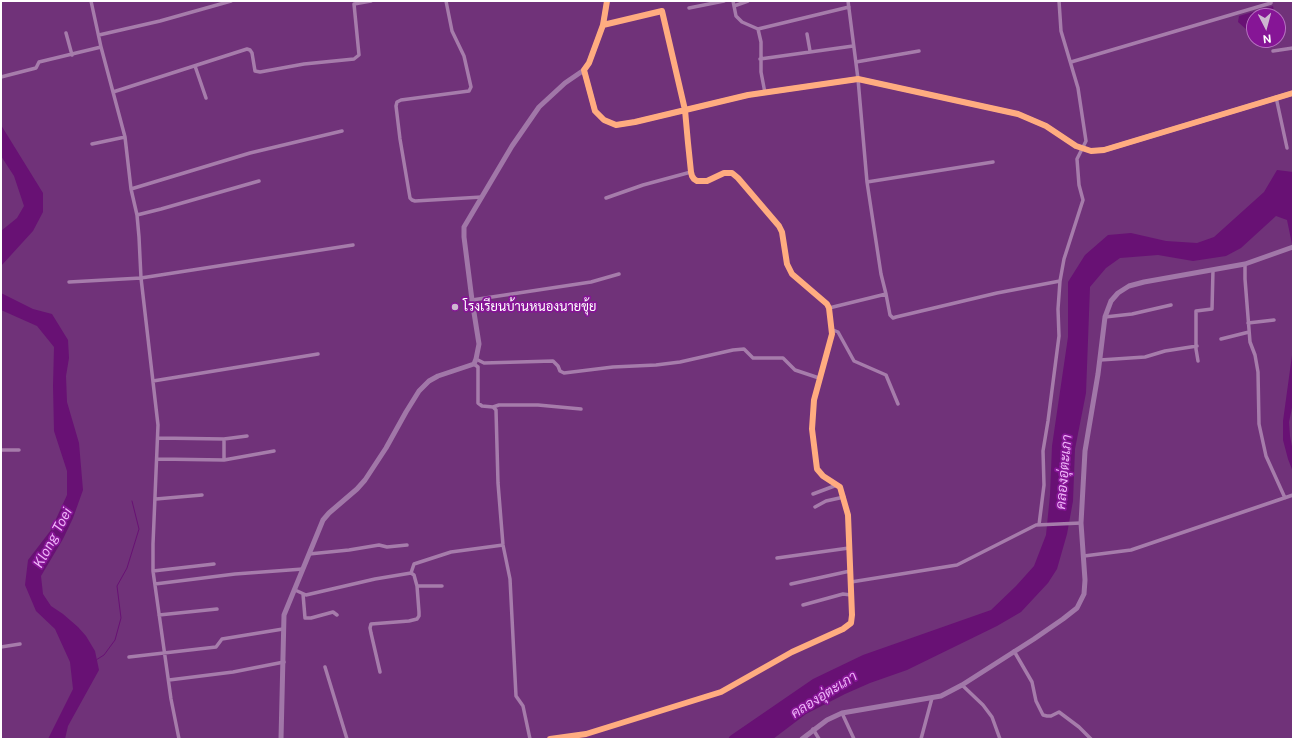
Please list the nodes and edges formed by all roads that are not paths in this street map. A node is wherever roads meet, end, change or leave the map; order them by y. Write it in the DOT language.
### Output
graph roads {
  1 [pos="91,1"];
  2 [pos="231,1"];
  3 [pos="371,1"];
  4 [pos="446,1"];
  5 [pos="608,1"];
  6 [pos="724,1"];
  7 [pos="733,1"];
  8 [pos="748,1"];
  9 [pos="848,1"];
  10 [pos="1059,1"];
  11 [pos="1271,1"];
  12 [pos="734,6"];
  13 [pos="849,7"];
  14 [pos="689,8"];
  15 [pos="603,24"];
  16 [pos="758,29"];
  17 [pos="66,33"];
  18 [pos="808,34"];
  19 [pos="98,36"];
  20 [pos="853,46"];
  21 [pos="101,47"];
  22 [pos="1293,48"];
  23 [pos="810,51"];
  24 [pos="919,51"];
  25 [pos="1273,52"];
  26 [pos="72,54"];
  27 [pos="760,58"];
  28 [pos="856,62"];
  29 [pos="1071,62"];
  30 [pos="195,66"];
  31 [pos="584,70"];
  32 [pos="1,77"];
  33 [pos="858,80"];
  34 [pos="113,92"];
  35 [pos="1293,92"];
  36 [pos="765,93"];
  37 [pos="206,98"];
  38 [pos="1276,98"];
  39 [pos="685,110"];
  40 [pos="342,131"];
  41 [pos="125,137"];
  42 [pos="92,144"];
  43 [pos="1083,148"];
  44 [pos="1287,148"];
  45 [pos="993,162"];
  46 [pos="691,172"];
  47 [pos="259,181"];
  48 [pos="867,182"];
  49 [pos="131,189"];
  50 [pos="482,197"];
  51 [pos="606,198"];
  52 [pos="137,215"];
  53 [pos="352,245"];
  54 [pos="1292,247"];
  55 [pos="1245,264"];
  56 [pos="1213,270"];
  57 [pos="619,274"];
  58 [pos="141,278"];
  59 [pos="1060,281"];
  60 [pos="69,282"];
  61 [pos="886,294"];
  62 [pos="472,300"];
  63 [pos="1171,305"];
  64 [pos="829,308"];
  65 [pos="1105,317"];
  66 [pos="1274,320"];
  67 [pos="1248,323"];
  68 [pos="832,330"];
  69 [pos="1249,332"];
  70 [pos="1221,340"];
  71 [pos="1197,346"];
  72 [pos="318,354"];
  73 [pos="1100,360"];
  74 [pos="475,361"];
  75 [pos="1198,361"];
  76 [pos="819,378"];
  77 [pos="153,381"];
  78 [pos="898,404"];
  79 [pos="493,406"];
  80 [pos="581,409"];
  81 [pos="247,436"];
  82 [pos="158,438"];
  83 [pos="224,439"];
  84 [pos="1,450"];
  85 [pos="19,450"];
  86 [pos="274,452"];
  87 [pos="158,459"];
  88 [pos="224,460"];
  89 [pos="837,485"];
  90 [pos="813,494"];
  91 [pos="202,495"];
  92 [pos="1293,495"];
  93 [pos="844,497"];
  94 [pos="156,498"];
  95 [pos="1285,498"];
  96 [pos="815,507"];
  97 [pos="1082,523"];
  98 [pos="1040,525"];
  99 [pos="503,545"];
  100 [pos="407,546"];
  101 [pos="850,548"];
  102 [pos="309,554"];
  103 [pos="1084,556"];
  104 [pos="777,558"];
  105 [pos="214,564"];
  106 [pos="303,569"];
  107 [pos="153,571"];
  108 [pos="850,571"];
  109 [pos="411,573"];
  110 [pos="851,582"];
  111 [pos="155,584"];
  112 [pos="791,584"];
  113 [pos="417,586"];
  114 [pos="442,586"];
  115 [pos="295,590"];
  116 [pos="303,594"];
  117 [pos="851,595"];
  118 [pos="803,605"];
  119 [pos="217,609"];
  120 [pos="160,615"];
  121 [pos="337,615"];
  122 [pos="283,629"];
  123 [pos="20,644"];
  124 [pos="1,647"];
  125 [pos="1014,651"];
  126 [pos="165,654"];
  127 [pos="129,657"];
  128 [pos="284,662"];
  129 [pos="325,668"];
  130 [pos="380,672"];
  131 [pos="169,680"];
  132 [pos="962,685"];
  133 [pos="932,698"];
  134 [pos="842,714"];
  135 [pos="813,729"];
  136 [pos="557,738"];
  137 [pos="179,739"];
  138 [pos="281,739"];
  139 [pos="347,739"];
  140 [pos="530,739"];
  141 [pos="550,739"];
  142 [pos="802,739"];
  143 [pos="819,739"];
  144 [pos="854,739"];
  145 [pos="921,739"];
  146 [pos="1000,739"];
  147 [pos="1091,739"];
  1 -- 19 [label="street"];
  2 -- 19 [label="street"];
  3 -- 30 [label="street"];
  4 -- 50 [label="street"];
  5 -- 15 [label="street"];
  6 -- 14 [label="street"];
  7 -- 12 [label="street"];
  8 -- 12 [label="street"];
  9 -- 13 [label="street"];
  10 -- 29 [label="street"];
  11 -- 29 [label="street"];
  12 -- 16 [label="street"];
  13 -- 16 [label="street"];
  13 -- 20 [label="street"];
  15 -- 31 [label="street"];
  15 -- 39 [label="street"];
  16 -- 27 [label="street"];
  17 -- 26 [label="street"];
  18 -- 23 [label="street"];
  19 -- 21 [label="street"];
  20 -- 23 [label="street"];
  20 -- 28 [label="street"];
  21 -- 26 [label="street"];
  21 -- 34 [label="street"];
  22 -- 25 [label="street"];
  23 -- 27 [label="street"];
  24 -- 28 [label="street"];
  26 -- 32 [label="street"];
  27 -- 36 [label="street"];
  28 -- 33 [label="street"];
  29 -- 43 [label="street"];
  30 -- 34 [label="street"];
  30 -- 37 [label="street"];
  31 -- 39 [label="street"];
  31 -- 50 [label="street"];
  33 -- 36 [label="street"];
  33 -- 43 [label="street"];
  33 -- 48 [label="street"];
  34 -- 41 [label="street"];
  35 -- 38 [label="street"];
  36 -- 39 [label="street"];
  38 -- 43 [label="street"];
  38 -- 44 [label="street"];
  39 -- 46 [label="street"];
  40 -- 49 [label="street"];
  41 -- 42 [label="street"];
  41 -- 49 [label="street"];
  43 -- 59 [label="street"];
  45 -- 48 [label="street"];
  46 -- 51 [label="street"];
  46 -- 64 [label="street"];
  47 -- 52 [label="street"];
  48 -- 61 [label="street"];
  49 -- 52 [label="street"];
  50 -- 62 [label="street"];
  52 -- 58 [label="street"];
  53 -- 58 [label="street"];
  54 -- 55 [label="street"];
  55 -- 56 [label="street"];
  55 -- 67 [label="street"];
  56 -- 65 [label="street"];
  56 -- 71 [label="street"];
  57 -- 62 [label="street"];
  58 -- 60 [label="street"];
  58 -- 77 [label="street"];
  59 -- 61 [label="street"];
  59 -- 98 [label="street"];
  61 -- 64 [label="street"];
  62 -- 74 [label="street"];
  63 -- 65 [label="street"];
  64 -- 68 [label="street"];
  65 -- 73 [label="street"];
  66 -- 67 [label="street"];
  67 -- 69 [label="street"];
  68 -- 76 [label="street"];
  68 -- 78 [label="street"];
  69 -- 70 [label="street"];
  69 -- 95 [label="street"];
  71 -- 73 [label="street"];
  71 -- 75 [label="street"];
  72 -- 77 [label="street"];
  73 -- 97 [label="street"];
  74 -- 76 [label="street"];
  74 -- 79 [label="street"];
  74 -- 102 [label="street"];
  76 -- 89 [label="street"];
  77 -- 82 [label="street"];
  79 -- 80 [label="street"];
  79 -- 99 [label="street"];
  81 -- 83 [label="street"];
  82 -- 83 [label="street"];
  82 -- 87 [label="street"];
  83 -- 88 [label="street"];
  84 -- 85 [label="street"];
  86 -- 88 [label="street"];
  87 -- 88 [label="street"];
  87 -- 94 [label="street"];
  89 -- 90 [label="street"];
  89 -- 93 [label="street"];
  91 -- 94 [label="street"];
  92 -- 95 [label="street"];
  93 -- 96 [label="street"];
  93 -- 101 [label="street"];
  94 -- 107 [label="street"];
  95 -- 103 [label="street"];
  97 -- 98 [label="street"];
  97 -- 103 [label="street"];
  98 -- 110 [label="street"];
  99 -- 109 [label="street"];
  99 -- 140 [label="street"];
  100 -- 102 [label="street"];
  101 -- 104 [label="street"];
  101 -- 108 [label="street"];
  102 -- 106 [label="street"];
  103 -- 125 [label="street"];
  105 -- 107 [label="street"];
  106 -- 111 [label="street"];
  106 -- 115 [label="street"];
  107 -- 111 [label="street"];
  108 -- 110 [label="street"];
  108 -- 112 [label="street"];
  109 -- 113 [label="street"];
  109 -- 116 [label="street"];
  110 -- 117 [label="street"];
  111 -- 120 [label="street"];
  113 -- 114 [label="street"];
  113 -- 130 [label="street"];
  115 -- 116 [label="street"];
  115 -- 122 [label="street"];
  116 -- 121 [label="street"];
  117 -- 118 [label="street"];
  117 -- 136 [label="street"];
  119 -- 120 [label="street"];
  120 -- 126 [label="street"];
  122 -- 126 [label="street"];
  122 -- 128 [label="street"];
  123 -- 124 [label="street"];
  125 -- 132 [label="street"];
  125 -- 147 [label="street"];
  126 -- 127 [label="street"];
  126 -- 131 [label="street"];
  128 -- 131 [label="street"];
  128 -- 138 [label="street"];
  129 -- 139 [label="street"];
  131 -- 137 [label="street"];
  132 -- 133 [label="street"];
  132 -- 146 [label="street"];
  133 -- 134 [label="street"];
  133 -- 145 [label="street"];
  134 -- 135 [label="street"];
  134 -- 144 [label="street"];
  135 -- 142 [label="street"];
  135 -- 143 [label="street"];
  136 -- 141 [label="street"];
}
